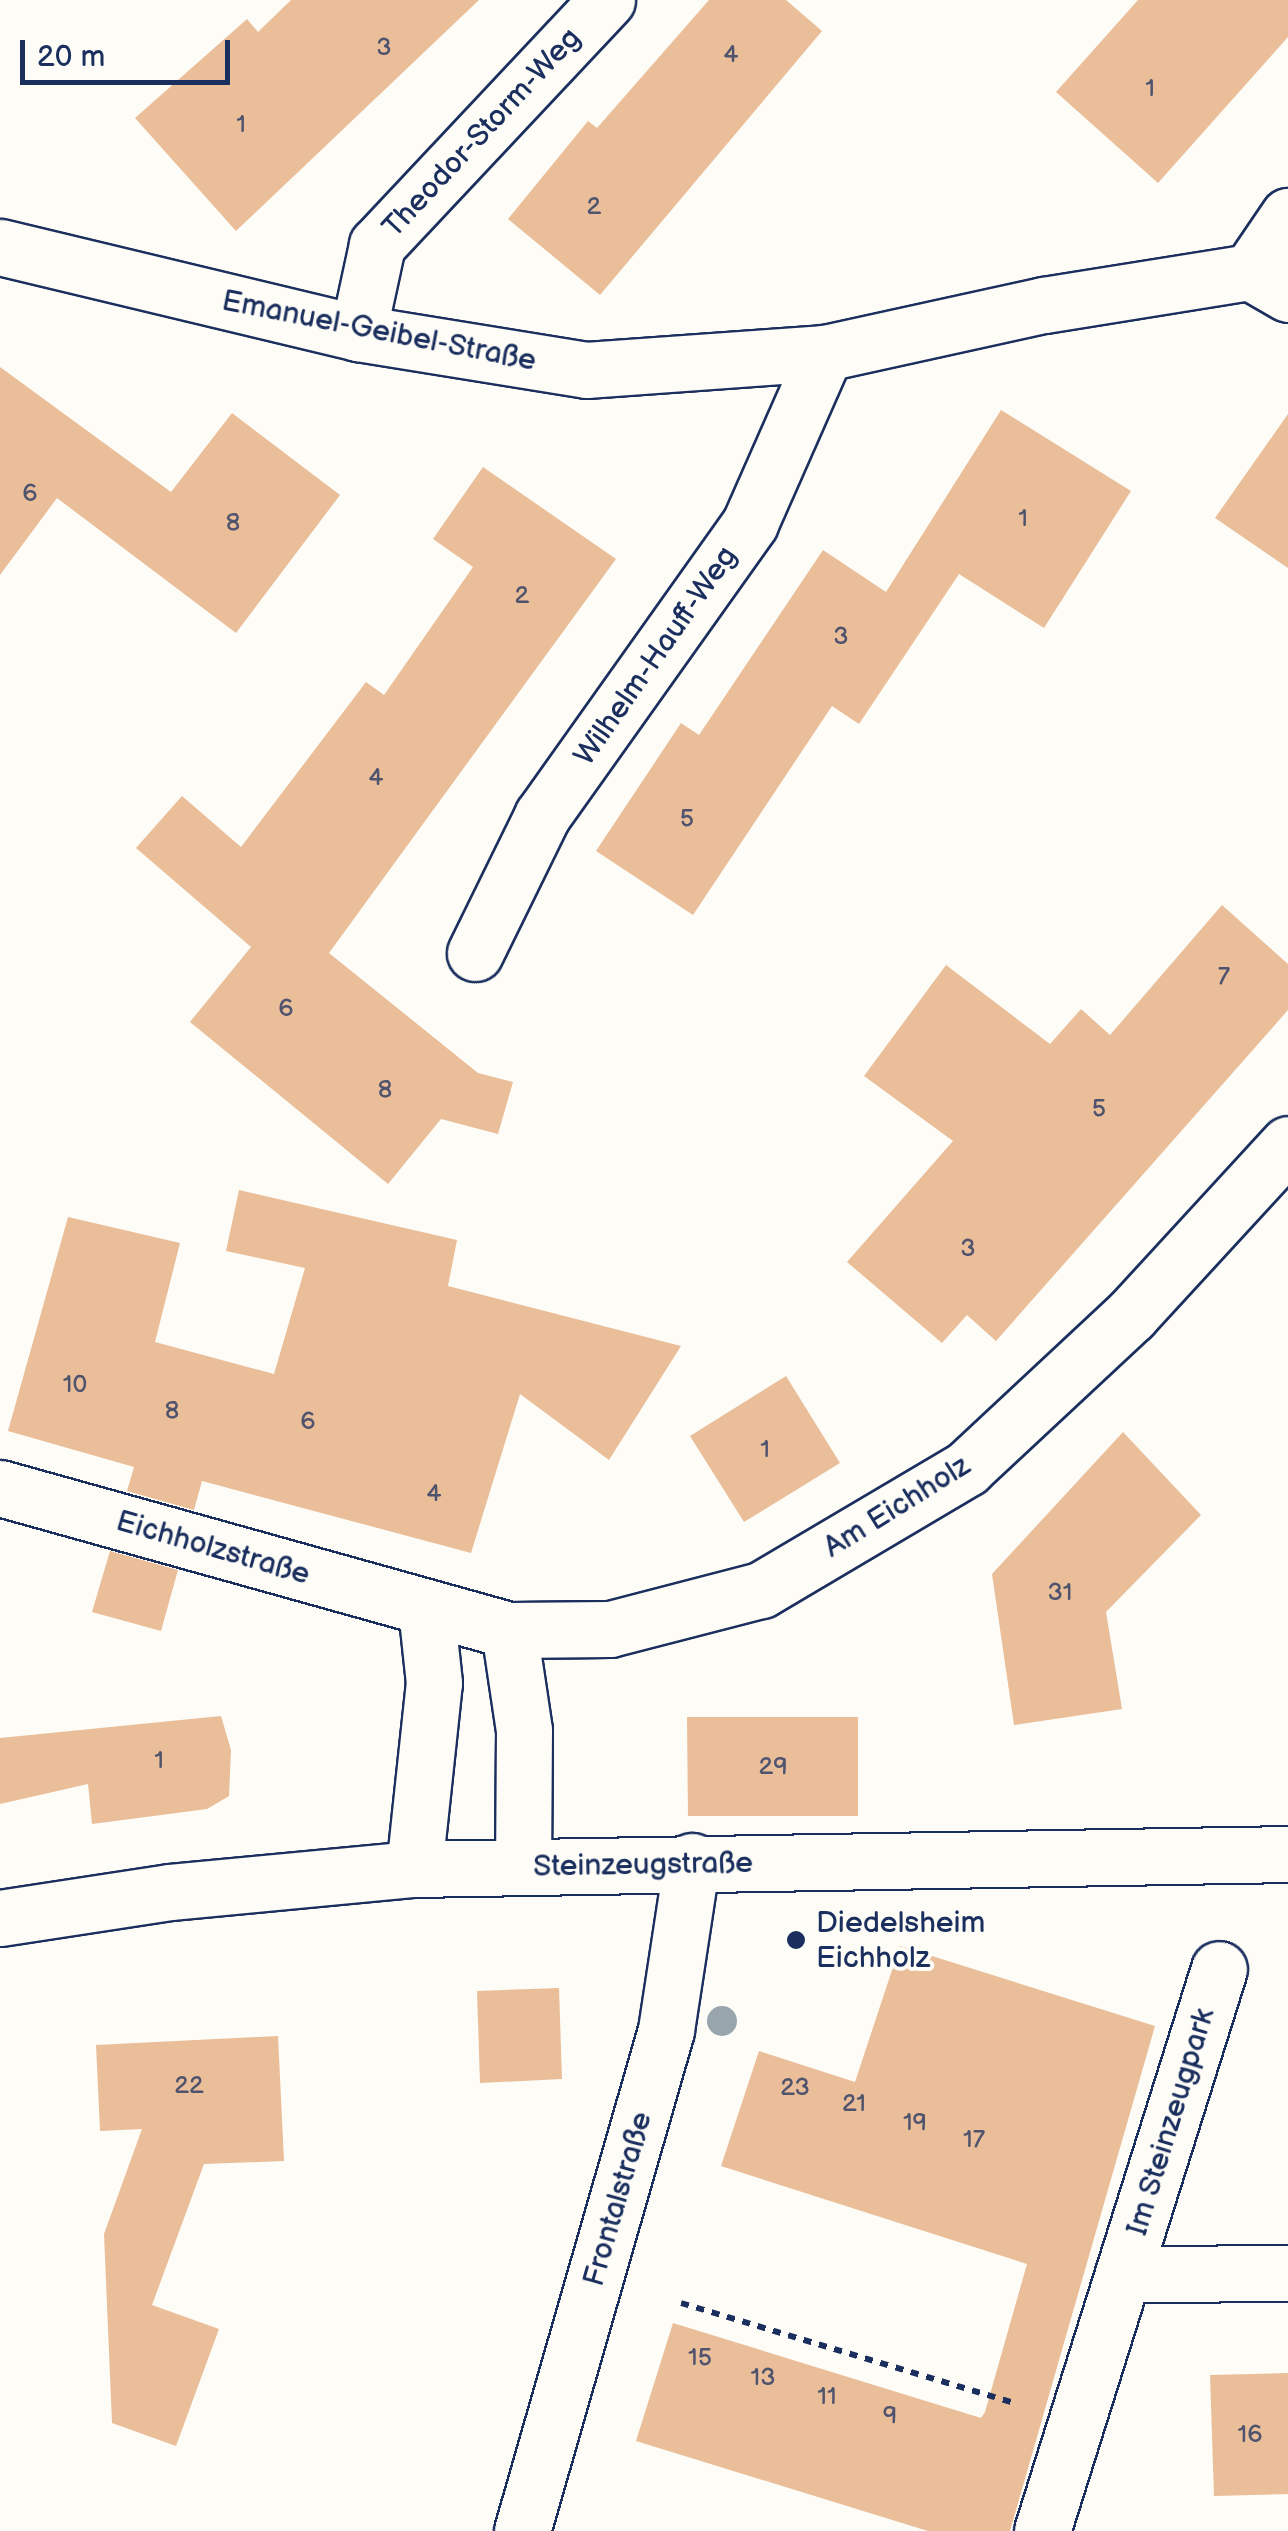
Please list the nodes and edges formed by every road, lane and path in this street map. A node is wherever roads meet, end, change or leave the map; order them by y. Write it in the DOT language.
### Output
graph roads {
  1 [pos="607,0"];
  2 [pos="1288,216"];
  3 [pos="0,247"];
  4 [pos="1269,283"];
  5 [pos="358,333"];
  6 [pos="825,353"];
  7 [pos="475,953"];
  8 [pos="1288,1144"];
  9 [pos="0,1488"];
  10 [pos="426,1608"];
  11 [pos="509,1630"];
  12 [pos="1288,1854"];
  13 [pos="692,1861"];
  14 [pos="523,1866"];
  15 [pos="414,1869"];
  16 [pos="0,1918"];
  17 [pos="1219,1969"];
  18 [pos="1288,2273"];
  19 [pos="1122,2274"];
  20 [pos="681,2303"];
  21 [pos="1076,2422"];
  22 [pos="522,2531"];
  23 [pos="1042,2531"];
  1 -- 5 [label="street, Theodor-Storm-Weg"];
  2 -- 4 [label="street"];
  3 -- 5 [label="street, Emanuel-Geibel-Straße"];
  4 -- 6 [label="street, Emanuel-Geibel-Straße"];
  5 -- 6 [label="street, Emanuel-Geibel-Straße"];
  6 -- 7 [label="street, Wilhelm-Hauff-Weg"];
  8 -- 11 [label="street, Am Eichholz"];
  9 -- 10 [label="street, Eichholzstraße"];
  10 -- 11 [label="street, Eichholzstraße"];
  10 -- 15 [label="street"];
  11 -- 14 [label="street"];
  12 -- 13 [label="street, Steinzeugstraße"];
  13 -- 14 [label="street, Steinzeugstraße"];
  13 -- 22 [label="street, Frontalstraße"];
  14 -- 15 [label="street, Steinzeugstraße"];
  15 -- 16 [label="street, Steinzeugstraße"];
  17 -- 19 [label="street, Im Steinzeugpark"];
  18 -- 19 [label="street, Im Steinzeugpark"];
  19 -- 21 [label="street, Im Steinzeugpark"];
  20 -- 21 [label="path"];
  21 -- 23 [label="street, Im Steinzeugpark"];
}
